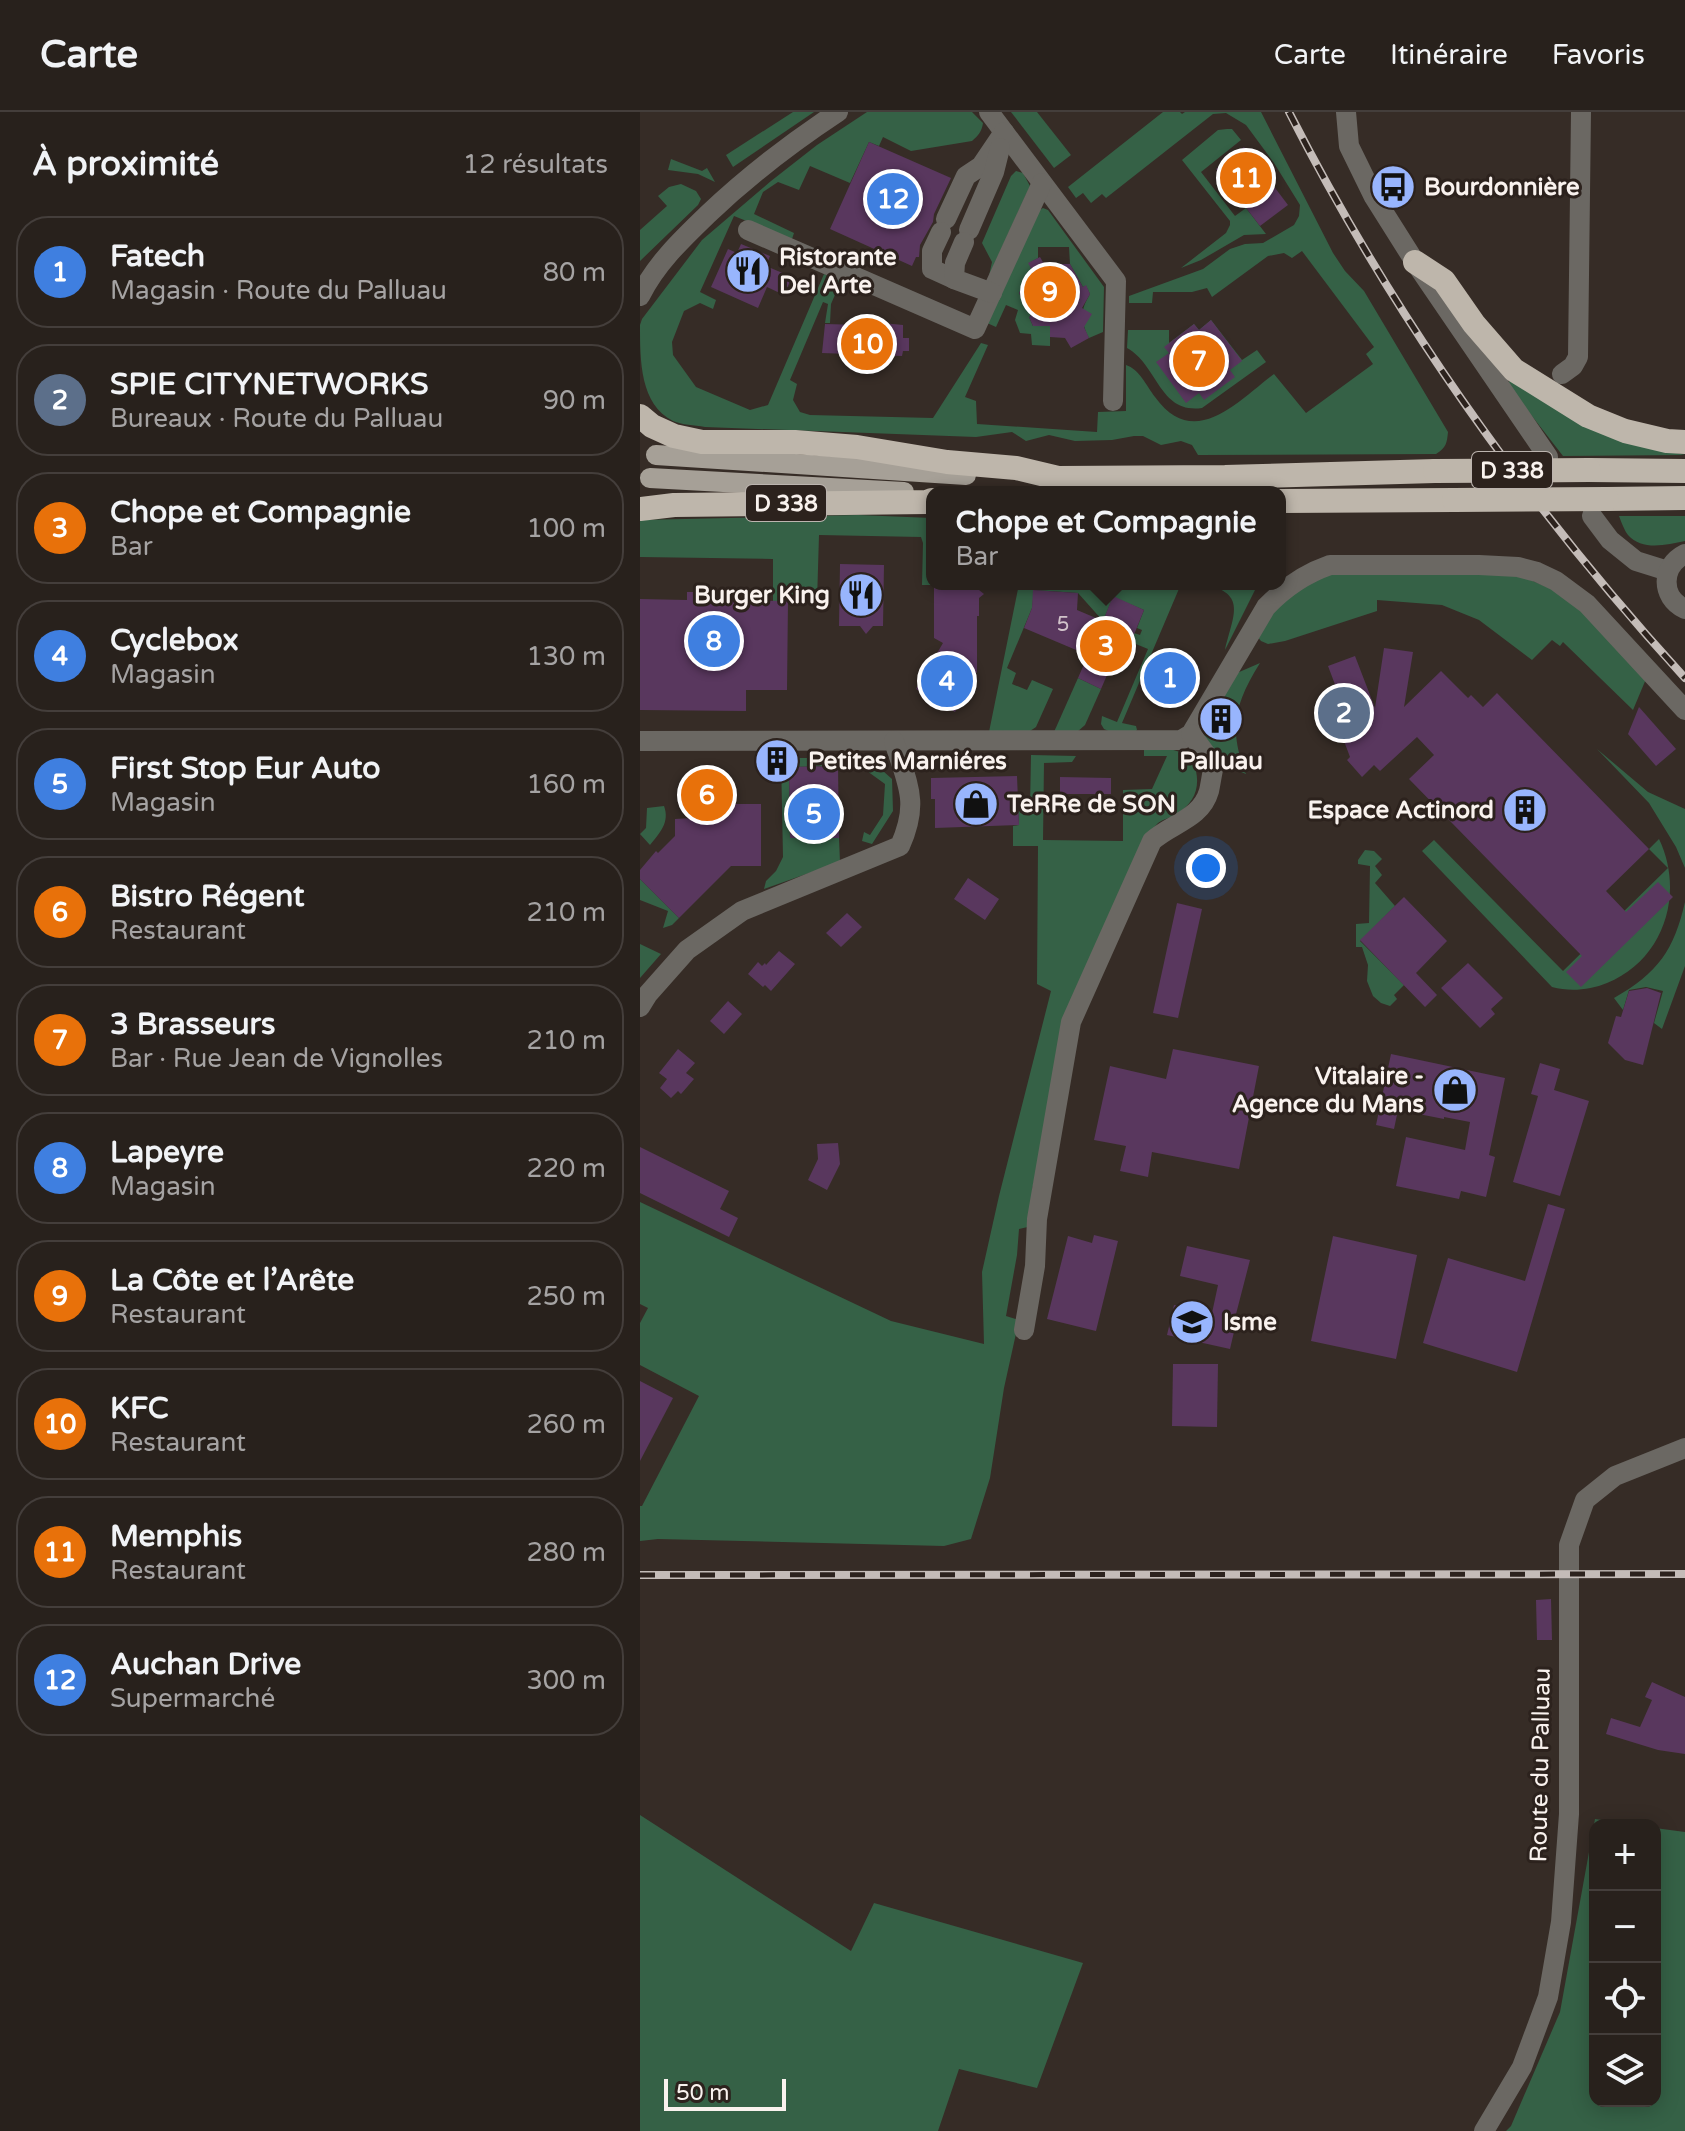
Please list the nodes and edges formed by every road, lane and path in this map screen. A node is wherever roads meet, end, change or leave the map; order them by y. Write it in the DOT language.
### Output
graph roads {
  1 [pos="838,112"];
  2 [pos="989,112"];
  3 [pos="1346,112"];
  4 [pos="1581,112"];
  5 [pos="1004,132"];
  6 [pos="1042,183"];
  7 [pos="748,230"];
  8 [pos="1415,262"];
  9 [pos="954,279"];
  10 [pos="645,280"];
  11 [pos="992,293"];
  12 [pos="640,296"];
  13 [pos="1562,374"];
  14 [pos="1113,401"];
  15 [pos="640,416"];
  16 [pos="1685,442"];
  17 [pos="830,445"];
  18 [pos="656,455"];
  19 [pos="1548,457"];
  20 [pos="848,468"];
  21 [pos="1685,471"];
  22 [pos="650,478"];
  23 [pos="1058,478"];
  24 [pos="926,494"];
  25 [pos="1685,498"];
  26 [pos="1286,501"];
  27 [pos="926,502"];
  28 [pos="816,503"];
  29 [pos="1600,507"];
  30 [pos="640,509"];
  31 [pos="926,510"];
  32 [pos="1685,554"];
  33 [pos="1668,571"];
  34 [pos="1286,584"];
  35 [pos="1279,590"];
  36 [pos="1685,609"];
  37 [pos="1685,710"];
  38 [pos="1191,734"];
  39 [pos="640,741"];
  40 [pos="894,741"];
  41 [pos="640,1007"];
  42 [pos="1024,1330"];
  43 [pos="1685,1448"];
  44 [pos="1484,2131"];
  1 -- 10 [label="street"];
  2 -- 5 [label="street"];
  3 -- 8 [label="street"];
  4 -- 13 [label="street"];
  5 -- 6 [label="street"];
  5 -- 9 [label="street"];
  5 -- 9 [label="street"];
  6 -- 11 [label="street"];
  6 -- 14 [label="street"];
  7 -- 11 [label="street"];
  8 -- 16 [label="highway"];
  8 -- 19 [label="street"];
  9 -- 11 [label="street"];
  10 -- 12 [label="street"];
  15 -- 17 [label="highway, D 338"];
  17 -- 20 [label="street"];
  17 -- 23 [label="highway, D 338"];
  18 -- 20 [label="main road, D 338"];
  20 -- 23 [label="main road, D 338"];
  21 -- 23 [label="highway, D 338, bridge"];
  22 -- 24 [label="main road, D 338"];
  25 -- 29 [label="highway, D 338"];
  26 -- 29 [label="highway, D 338, bridge"];
  27 -- 28 [label="highway, D 338"];
  28 -- 30 [label="highway, D 338"];
  28 -- 31 [label="street"];
  29 -- 33 [label="street"];
  32 -- 33 [label="street"];
  33 -- 36 [label="street"];
  34 -- 37 [label="street"];
  35 -- 38 [label="street"];
  38 -- 40 [label="street"];
  38 -- 42 [label="street"];
  39 -- 40 [label="street"];
  40 -- 41 [label="street"];
  43 -- 44 [label="street, Route du Palluau"];
}
